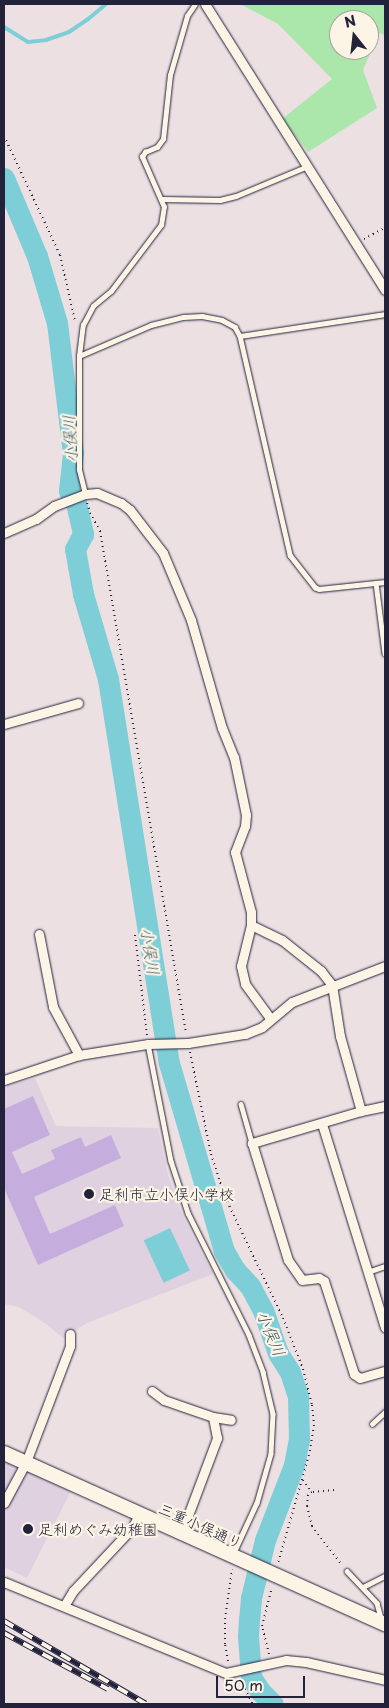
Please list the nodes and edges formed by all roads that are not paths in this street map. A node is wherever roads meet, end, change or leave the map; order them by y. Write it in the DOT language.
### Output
graph roads {
  1 [pos="196,4"];
  2 [pos="204,4"];
  3 [pos="308,166"];
  4 [pos="162,199"];
  5 [pos="385,290"];
  6 [pos="385,314"];
  7 [pos="240,336"];
  8 [pos="79,356"];
  9 [pos="83,494"];
  10 [pos="4,533"];
  11 [pos="385,582"];
  12 [pos="376,583"];
  13 [pos="385,653"];
  14 [pos="78,703"];
  15 [pos="4,724"];
  16 [pos="251,925"];
  17 [pos="39,934"];
  18 [pos="385,966"];
  19 [pos="332,985"];
  20 [pos="270,1018"];
  21 [pos="151,1045"];
  22 [pos="79,1054"];
  23 [pos="4,1080"];
  24 [pos="240,1104"];
  25 [pos="385,1106"];
  26 [pos="361,1110"];
  27 [pos="322,1124"];
  28 [pos="252,1143"];
  29 [pos="385,1266"];
  30 [pos="368,1272"];
  31 [pos="385,1327"];
  32 [pos="70,1334"];
  33 [pos="385,1371"];
  34 [pos="152,1391"];
  35 [pos="385,1412"];
  36 [pos="213,1418"];
  37 [pos="231,1420"];
  38 [pos="372,1424"];
  39 [pos="4,1453"];
  40 [pos="26,1462"];
  41 [pos="4,1503"];
  42 [pos="139,1515"];
  43 [pos="181,1534"];
  44 [pos="235,1558"];
  45 [pos="346,1571"];
  46 [pos="385,1576"];
  47 [pos="4,1582"];
  48 [pos="363,1587"];
  49 [pos="64,1606"];
  50 [pos="383,1623"];
  51 [pos="385,1680"];
  1 -- 4 [label="lane"];
  2 -- 3 [label="street"];
  3 -- 4 [label="lane"];
  3 -- 5 [label="street"];
  4 -- 8 [label="lane"];
  6 -- 7 [label="lane"];
  7 -- 8 [label="lane"];
  7 -- 12 [label="lane"];
  8 -- 9 [label="lane"];
  9 -- 10 [label="street"];
  9 -- 16 [label="street"];
  11 -- 12 [label="lane"];
  12 -- 13 [label="lane"];
  14 -- 15 [label="street"];
  16 -- 19 [label="street"];
  16 -- 20 [label="street"];
  17 -- 22 [label="street"];
  18 -- 19 [label="street"];
  19 -- 20 [label="street"];
  19 -- 26 [label="street"];
  20 -- 21 [label="street"];
  21 -- 22 [label="street"];
  21 -- 44 [label="lane"];
  22 -- 23 [label="street"];
  24 -- 28 [label="lane"];
  25 -- 26 [label="street"];
  26 -- 27 [label="street"];
  27 -- 28 [label="street"];
  27 -- 30 [label="street"];
  28 -- 33 [label="street"];
  29 -- 30 [label="lane"];
  30 -- 31 [label="street"];
  32 -- 40 [label="street"];
  34 -- 36 [label="street"];
  35 -- 38 [label="lane"];
  36 -- 37 [label="street"];
  36 -- 43 [label="street"];
  39 -- 40 [label="main road, 三重小俣通り"];
  40 -- 41 [label="street"];
  40 -- 42 [label="main road, 三重小俣通り"];
  42 -- 43 [label="main road, 三重小俣通り"];
  42 -- 49 [label="street"];
  43 -- 44 [label="main road, 三重小俣通り"];
  44 -- 50 [label="main road, 三重小俣通り"];
  45 -- 48 [label="lane"];
  46 -- 48 [label="lane"];
  47 -- 49 [label="street"];
  48 -- 50 [label="lane"];
  49 -- 51 [label="street"];
}
